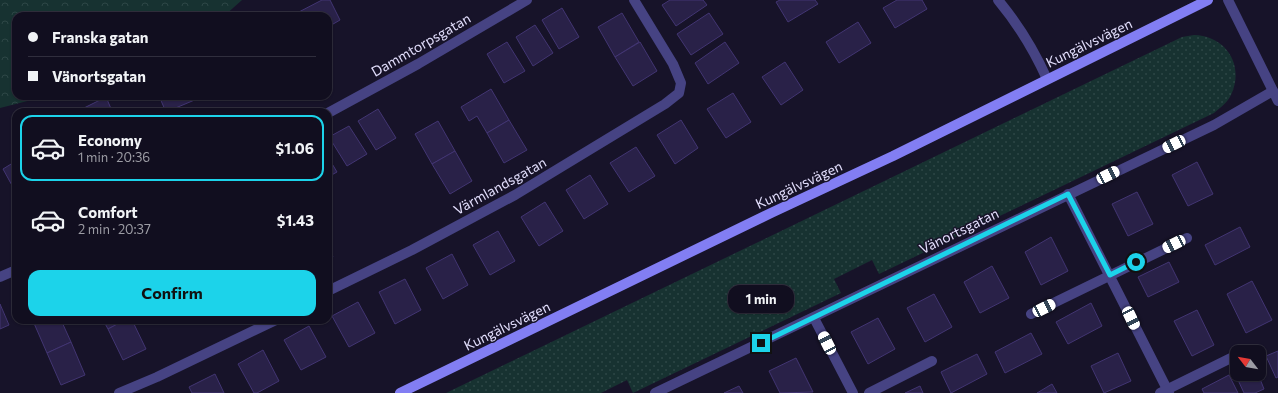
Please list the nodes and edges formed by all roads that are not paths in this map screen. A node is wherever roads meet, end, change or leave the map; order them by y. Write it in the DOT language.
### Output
graph roads {
  1 [pos="527,0"];
  2 [pos="634,0"];
  3 [pos="998,0"];
  4 [pos="1208,0"];
  5 [pos="1228,0"];
  6 [pos="1047,79"];
  7 [pos="1273,91"];
  8 [pos="1278,102"];
  9 [pos="332,112"];
  10 [pos="1068,194"];
  11 [pos="1187,238"];
  12 [pos="12,272"];
  13 [pos="1110,275"];
  14 [pos="0,277"];
  15 [pos="332,288"];
  16 [pos="1031,314"];
  17 [pos="814,318"];
  18 [pos="268,324"];
  19 [pos="1230,359"];
  20 [pos="932,361"];
  21 [pos="1166,392"];
  22 [pos="119,393"];
  23 [pos="400,393"];
  24 [pos="655,393"];
  25 [pos="853,393"];
  26 [pos="869,393"];
  1 -- 9 [label="street, Dammtorpsgatan"];
  2 -- 15 [label="street, Värmlandsgatan"];
  3 -- 6 [label="street"];
  4 -- 6 [label="main road, Kungälvsvägen"];
  5 -- 7 [label="street"];
  6 -- 23 [label="main road, Kungälvsvägen"];
  7 -- 8 [label="street"];
  7 -- 10 [label="street, Vänortsgatan"];
  10 -- 13 [label="street"];
  10 -- 17 [label="street, Vänortsgatan"];
  11 -- 13 [label="street"];
  12 -- 14 [label="street"];
  13 -- 16 [label="street"];
  13 -- 21 [label="street"];
  17 -- 24 [label="street, Vänortsgatan"];
  17 -- 25 [label="street"];
  18 -- 22 [label="street"];
  19 -- 21 [label="street"];
  20 -- 26 [label="street"];
}
